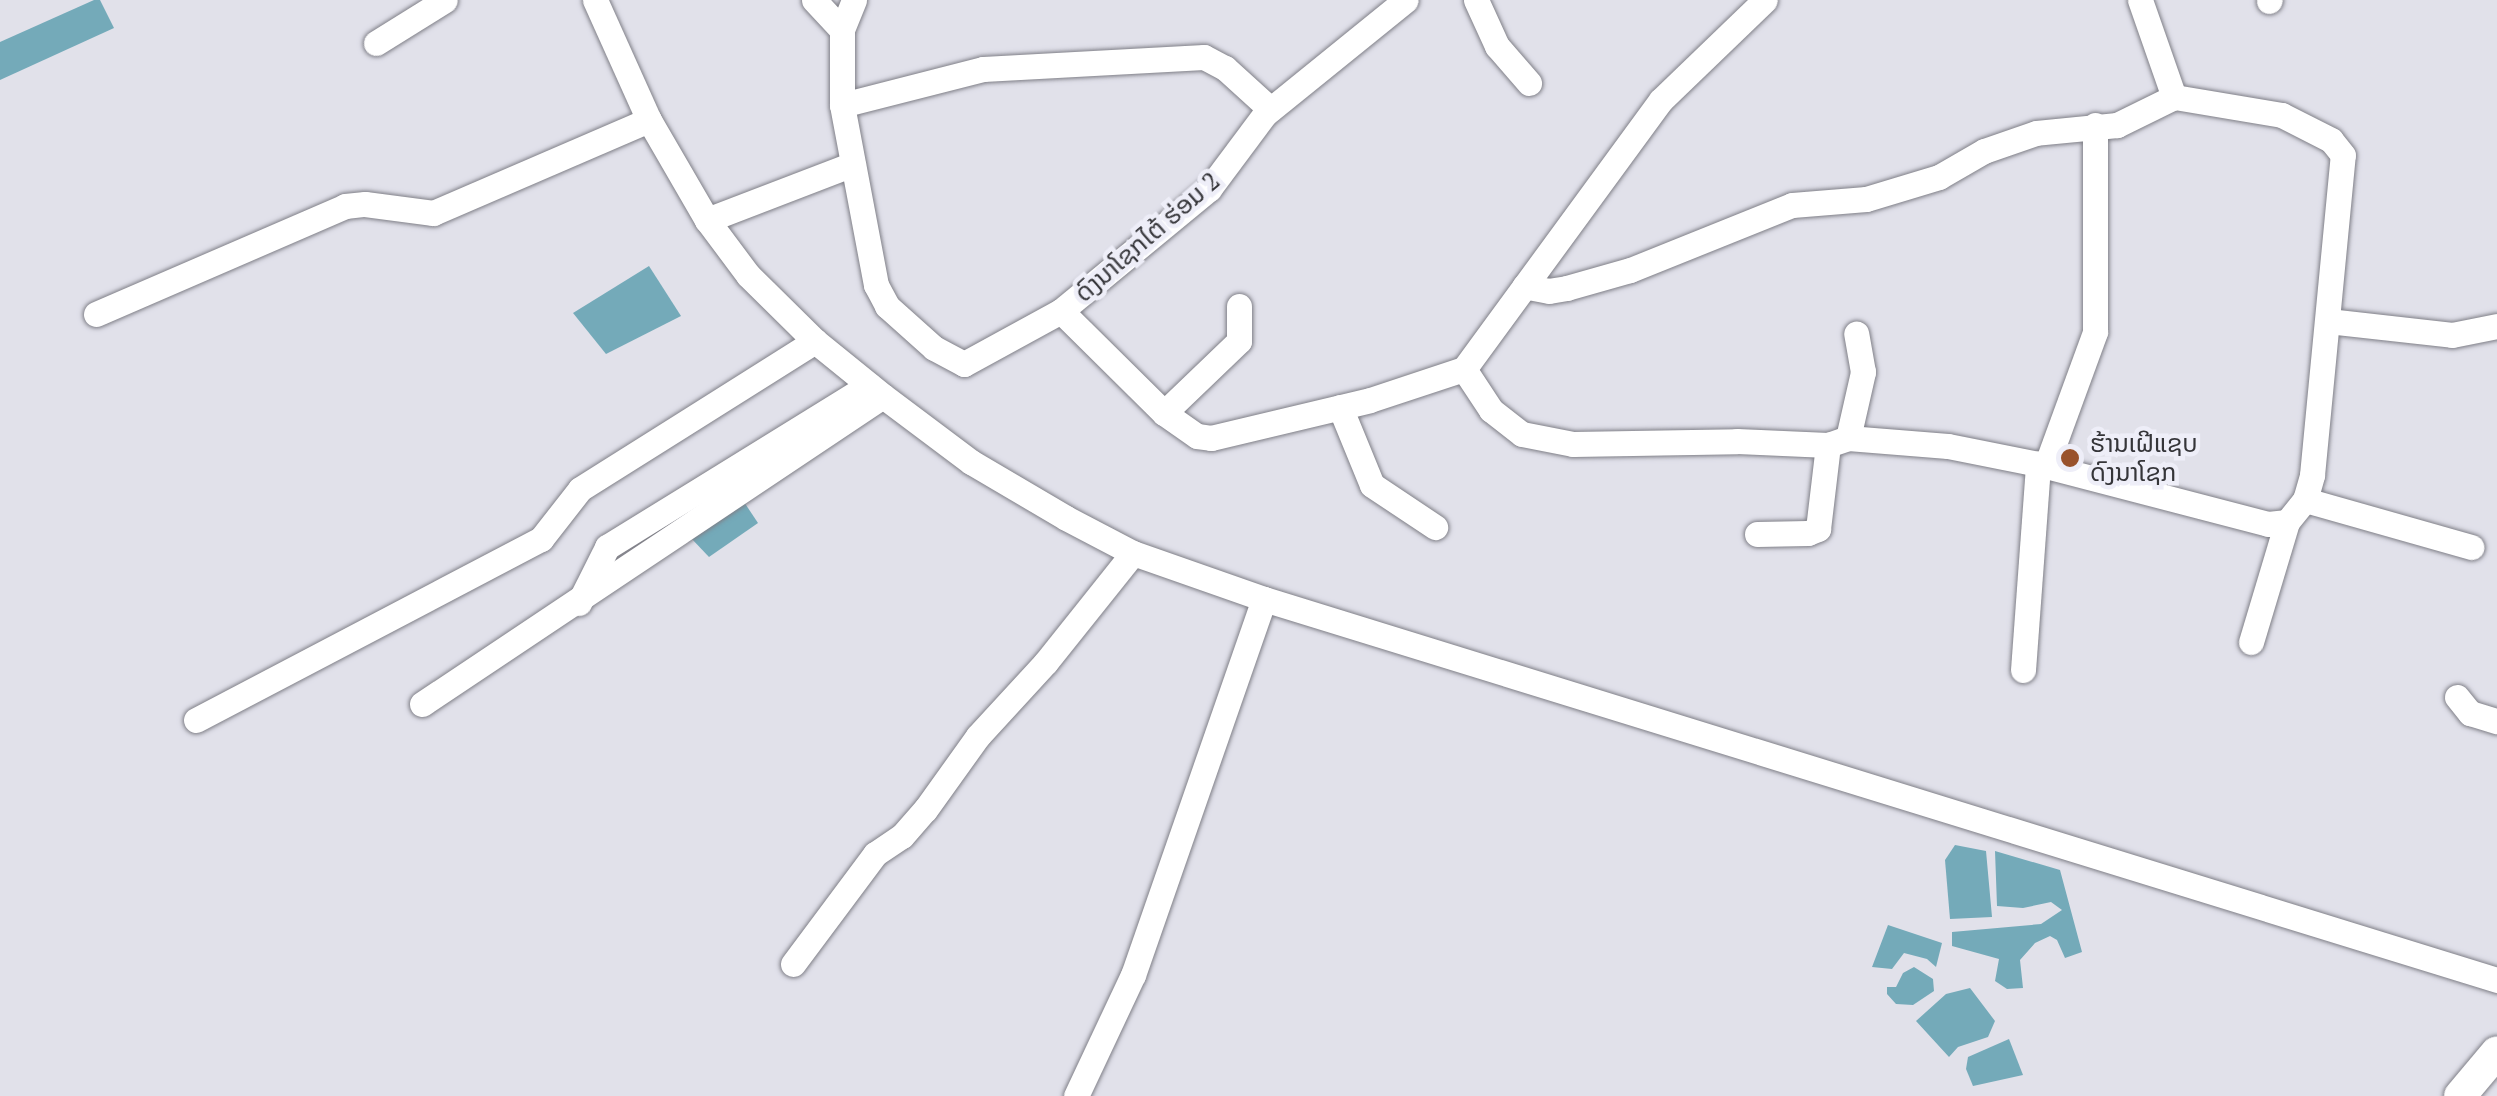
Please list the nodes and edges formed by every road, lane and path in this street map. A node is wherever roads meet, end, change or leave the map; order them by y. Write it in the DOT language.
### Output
graph roads {
  1 [pos="444,0"];
  2 [pos="595,0"];
  3 [pos="814,0"];
  4 [pos="854,0"];
  5 [pos="1406,0"];
  6 [pos="1476,0"];
  7 [pos="1765,0"];
  8 [pos="2140,0"];
  9 [pos="842,30"];
  10 [pos="376,43"];
  11 [pos="1529,83"];
  12 [pos="2174,97"];
  13 [pos="842,105"];
  14 [pos="1270,109"];
  15 [pos="649,120"];
  16 [pos="2095,124"];
  17 [pos="853,164"];
  18 [pos="707,220"];
  19 [pos="1524,286"];
  20 [pos="1239,306"];
  21 [pos="1060,311"];
  22 [pos="96,314"];
  23 [pos="2328,322"];
  24 [pos="2497,326"];
  25 [pos="1856,334"];
  26 [pos="814,340"];
  27 [pos="1464,370"];
  28 [pos="876,391"];
  29 [pos="1340,407"];
  30 [pos="1164,412"];
  31 [pos="1838,442"];
  32 [pos="2042,465"];
  33 [pos="2305,500"];
  34 [pos="2286,522"];
  35 [pos="1435,527"];
  36 [pos="1758,534"];
  37 [pos="2472,547"];
  38 [pos="1133,553"];
  39 [pos="1264,599"];
  40 [pos="2251,642"];
  41 [pos="2023,670"];
  42 [pos="2457,696"];
  43 [pos="422,704"];
  44 [pos="196,720"];
  45 [pos="2497,721"];
  46 [pos="793,964"];
  47 [pos="2497,980"];
  48 [pos="2497,1052"];
  49 [pos="1076,1096"];
  50 [pos="2460,1096"];
  1 -- 10 [label="street"];
  2 -- 15 [label="street"];
  3 -- 9 [label="street"];
  4 -- 9 [label="street"];
  5 -- 14 [label="street, ດົງນາໂຊກໄຕ້ ຮ່ອມ 2"];
  6 -- 11 [label="street"];
  7 -- 19 [label="street"];
  8 -- 12 [label="street"];
  9 -- 13 [label="street"];
  12 -- 16 [label="street"];
  12 -- 23 [label="street"];
  13 -- 14 [label="street"];
  13 -- 17 [label="street"];
  14 -- 21 [label="street, ດົງນາໂຊກໄຕ້ ຮ່ອມ 2"];
  15 -- 18 [label="street"];
  15 -- 22 [label="street"];
  16 -- 19 [label="street"];
  16 -- 32 [label="street"];
  17 -- 18 [label="street"];
  17 -- 21 [label="street, ດົງນາໂຊກໄຕ້ ຮ່ອມ 2"];
  18 -- 26 [label="street"];
  19 -- 27 [label="street"];
  20 -- 30 [label="street"];
  21 -- 30 [label="street"];
  23 -- 24 [label="street"];
  23 -- 33 [label="street"];
  25 -- 31 [label="street"];
  26 -- 28 [label="street"];
  26 -- 44 [label="street"];
  27 -- 29 [label="street"];
  27 -- 31 [label="street"];
  28 -- 38 [label="street"];
  28 -- 43 [label="street"];
  29 -- 30 [label="street"];
  29 -- 35 [label="street"];
  31 -- 32 [label="street"];
  31 -- 36 [label="street"];
  32 -- 34 [label="street"];
  32 -- 41 [label="street"];
  33 -- 34 [label="street"];
  33 -- 37 [label="street"];
  34 -- 40 [label="street"];
  38 -- 39 [label="street"];
  38 -- 46 [label="street"];
  39 -- 47 [label="street"];
  39 -- 49 [label="street"];
  42 -- 45 [label="street"];
  48 -- 50 [label="main road"];
}
